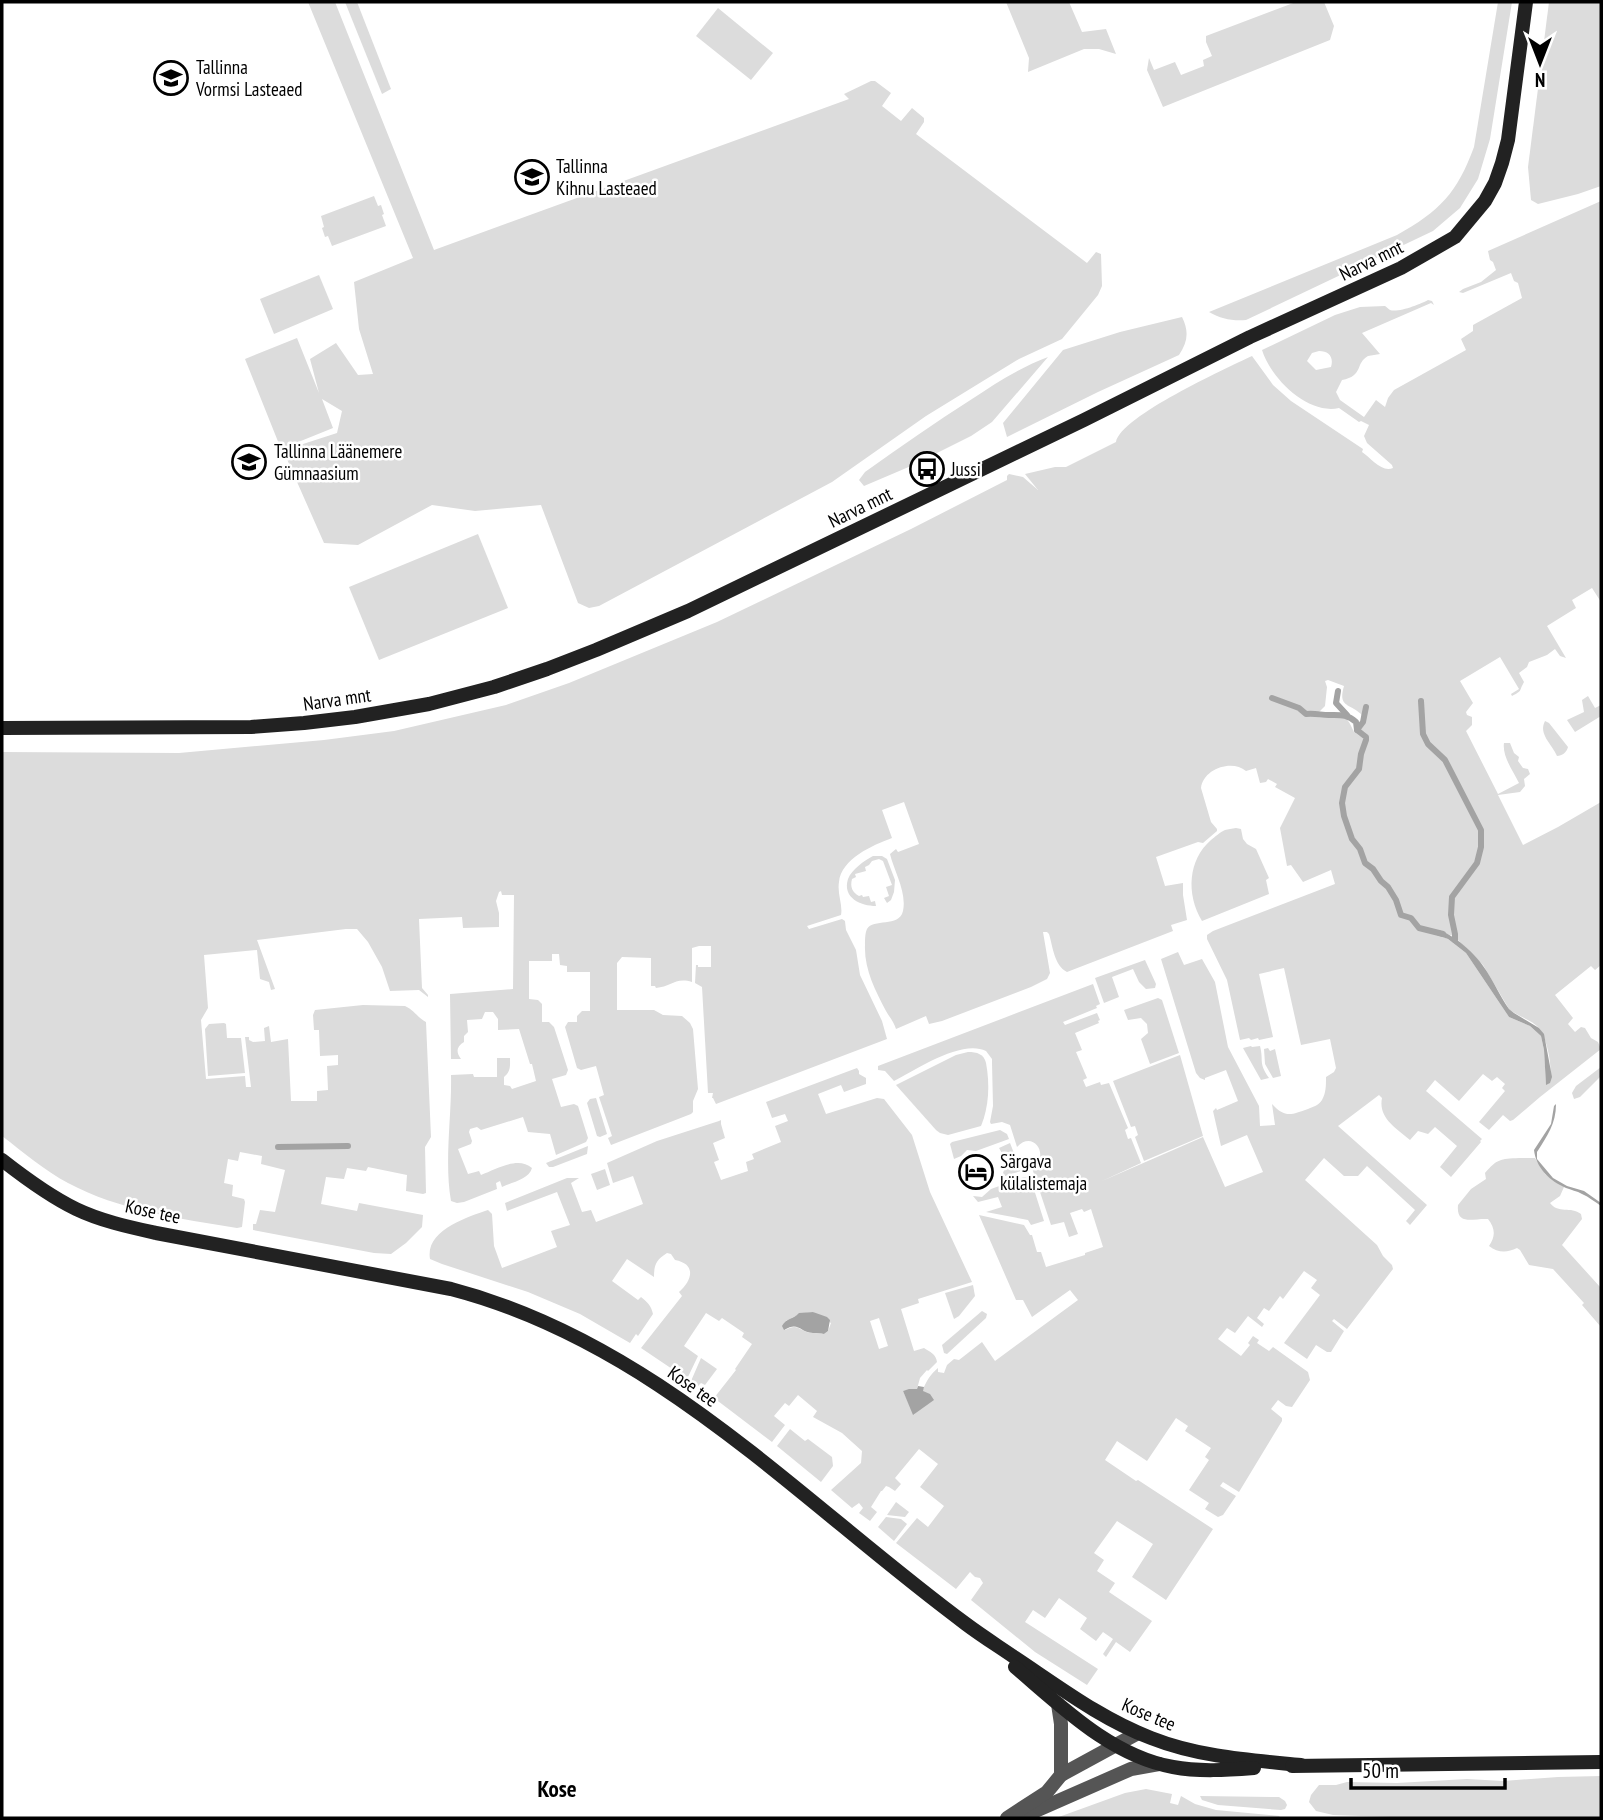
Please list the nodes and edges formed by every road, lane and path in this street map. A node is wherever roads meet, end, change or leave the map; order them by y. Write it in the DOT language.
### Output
graph roads {
  1 [pos="1526,2"];
  2 [pos="2,728"];
  3 [pos="2,1160"];
  4 [pos="967,1625"];
  5 [pos="1058,1704"];
  6 [pos="1138,1733"];
  7 [pos="1122,1748"];
  8 [pos="1601,1762"];
  9 [pos="1159,1763"];
  10 [pos="1301,1765"];
  11 [pos="1061,1775"];
  12 [pos="1095,1784"];
  13 [pos="1007,1818"];
  14 [pos="1020,1818"];
  1 -- 2 [label="main road, Narva mnt"];
  3 -- 4 [label="main road, Kose tee"];
  4 -- 5 [label="main road, Kose tee"];
  4 -- 6 [label="main road, Kose tee"];
  5 -- 7 [label="main road, Kose tee"];
  5 -- 11 [label="street"];
  6 -- 7 [label="street"];
  6 -- 10 [label="main road, Kose tee"];
  7 -- 9 [label="main road, Kose tee"];
  7 -- 11 [label="street"];
  7 -- 12 [label="street"];
  8 -- 10 [label="main road, Kose tee"];
  9 -- 10 [label="main road, Kose tee"];
  9 -- 12 [label="street"];
  11 -- 13 [label="street"];
  12 -- 14 [label="street"];
}
